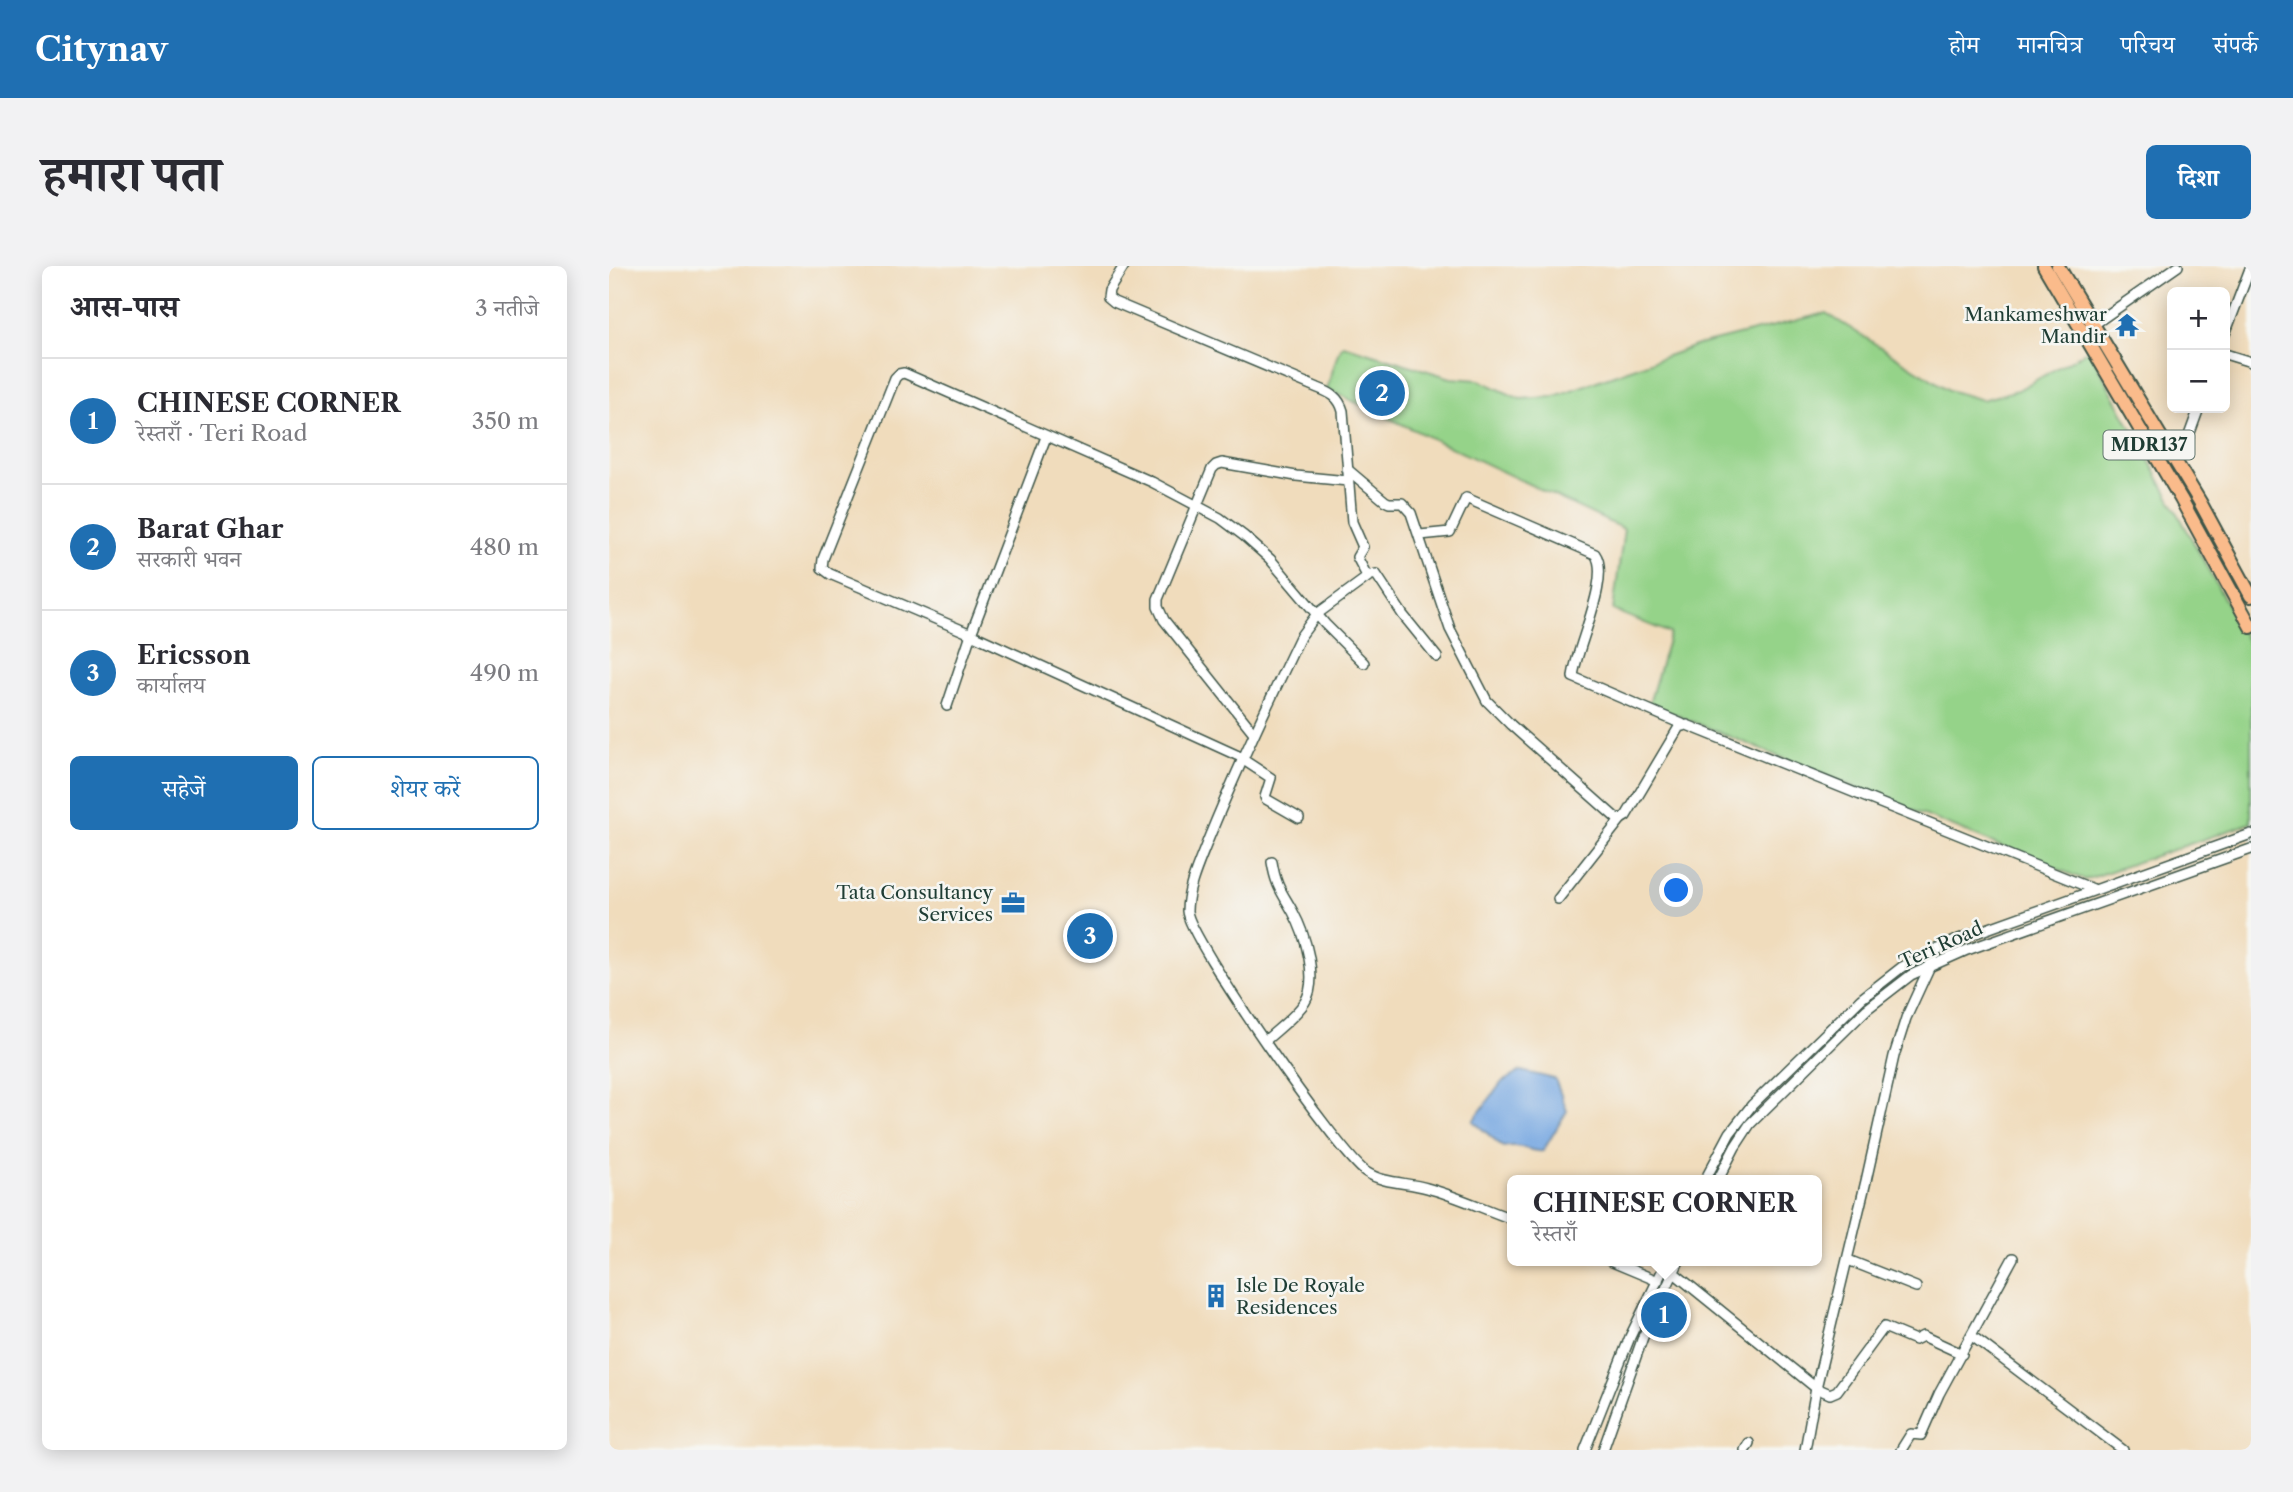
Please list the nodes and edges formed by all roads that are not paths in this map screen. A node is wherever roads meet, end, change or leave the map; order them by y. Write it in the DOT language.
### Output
graph roads {
  1 [pos="1124,266"];
  2 [pos="2044,266"];
  3 [pos="2057,266"];
  4 [pos="2178,266"];
  5 [pos="2251,266"];
  6 [pos="2230,321"];
  7 [pos="2088,329"];
  8 [pos="2230,356"];
  9 [pos="2251,362"];
  10 [pos="2197,413"];
  11 [pos="1047,437"];
  12 [pos="2174,459"];
  13 [pos="1347,469"];
  14 [pos="1348,481"];
  15 [pos="1196,504"];
  16 [pos="1420,535"];
  17 [pos="1369,576"];
  18 [pos="2251,596"];
  19 [pos="1317,614"];
  20 [pos="2251,627"];
  21 [pos="971,634"];
  22 [pos="1437,657"];
  23 [pos="1364,663"];
  24 [pos="947,706"];
  25 [pos="1682,724"];
  26 [pos="1254,733"];
  27 [pos="1243,759"];
  28 [pos="1299,818"];
  29 [pos="1621,819"];
  30 [pos="2251,834"];
  31 [pos="2251,849"];
  32 [pos="1272,862"];
  33 [pos="2093,889"];
  34 [pos="1558,900"];
  35 [pos="1935,949"];
  36 [pos="1929,968"];
  37 [pos="1265,1041"];
  38 [pos="1708,1175"];
  39 [pos="1721,1175"];
  40 [pos="1507,1217"];
  41 [pos="2013,1258"];
  42 [pos="1847,1260"];
  43 [pos="1623,1266"];
  44 [pos="1665,1266"];
  45 [pos="1676,1266"];
  46 [pos="1673,1272"];
  47 [pos="1658,1280"];
  48 [pos="1916,1287"];
  49 [pos="1972,1336"];
  50 [pos="1962,1354"];
  51 [pos="1817,1388"];
  52 [pos="1585,1450"];
  53 [pos="1603,1450"];
  54 [pos="1805,1450"];
  55 [pos="1901,1450"];
  56 [pos="2123,1450"];
  1 -- 13 [label="street"];
  2 -- 7 [label="main road, MDR137"];
  3 -- 7 [label="main road, MDR137"];
  4 -- 7 [label="street"];
  5 -- 6 [label="street"];
  7 -- 12 [label="main road, MDR137"];
  7 -- 20 [label="main road, MDR137"];
  8 -- 9 [label="street"];
  10 -- 12 [label="street"];
  11 -- 15 [label="street"];
  11 -- 21 [label="street"];
  11 -- 21 [label="street"];
  12 -- 18 [label="main road, MDR137"];
  13 -- 14 [label="street"];
  13 -- 16 [label="street"];
  14 -- 15 [label="street"];
  14 -- 17 [label="street"];
  15 -- 19 [label="street"];
  15 -- 26 [label="street"];
  16 -- 25 [label="street"];
  16 -- 29 [label="street"];
  17 -- 19 [label="street"];
  17 -- 22 [label="street"];
  19 -- 23 [label="street"];
  19 -- 26 [label="street"];
  21 -- 24 [label="street"];
  21 -- 27 [label="street"];
  25 -- 29 [label="street"];
  25 -- 33 [label="street"];
  26 -- 27 [label="street"];
  27 -- 28 [label="street"];
  27 -- 37 [label="street"];
  29 -- 34 [label="street"];
  30 -- 33 [label="street"];
  31 -- 36 [label="street, Teri Road"];
  32 -- 37 [label="street"];
  33 -- 35 [label="street"];
  35 -- 36 [label="street"];
  35 -- 38 [label="street"];
  36 -- 39 [label="street, Teri Road"];
  36 -- 42 [label="street"];
  37 -- 40 [label="street"];
  41 -- 49 [label="street"];
  42 -- 48 [label="street"];
  42 -- 51 [label="street"];
  43 -- 47 [label="street"];
  44 -- 47 [label="street"];
  45 -- 46 [label="street"];
  46 -- 51 [label="street"];
  46 -- 53 [label="street"];
  47 -- 52 [label="street"];
  49 -- 50 [label="street"];
  49 -- 56 [label="street"];
  50 -- 51 [label="street"];
  50 -- 55 [label="street"];
  51 -- 54 [label="street"];
}
